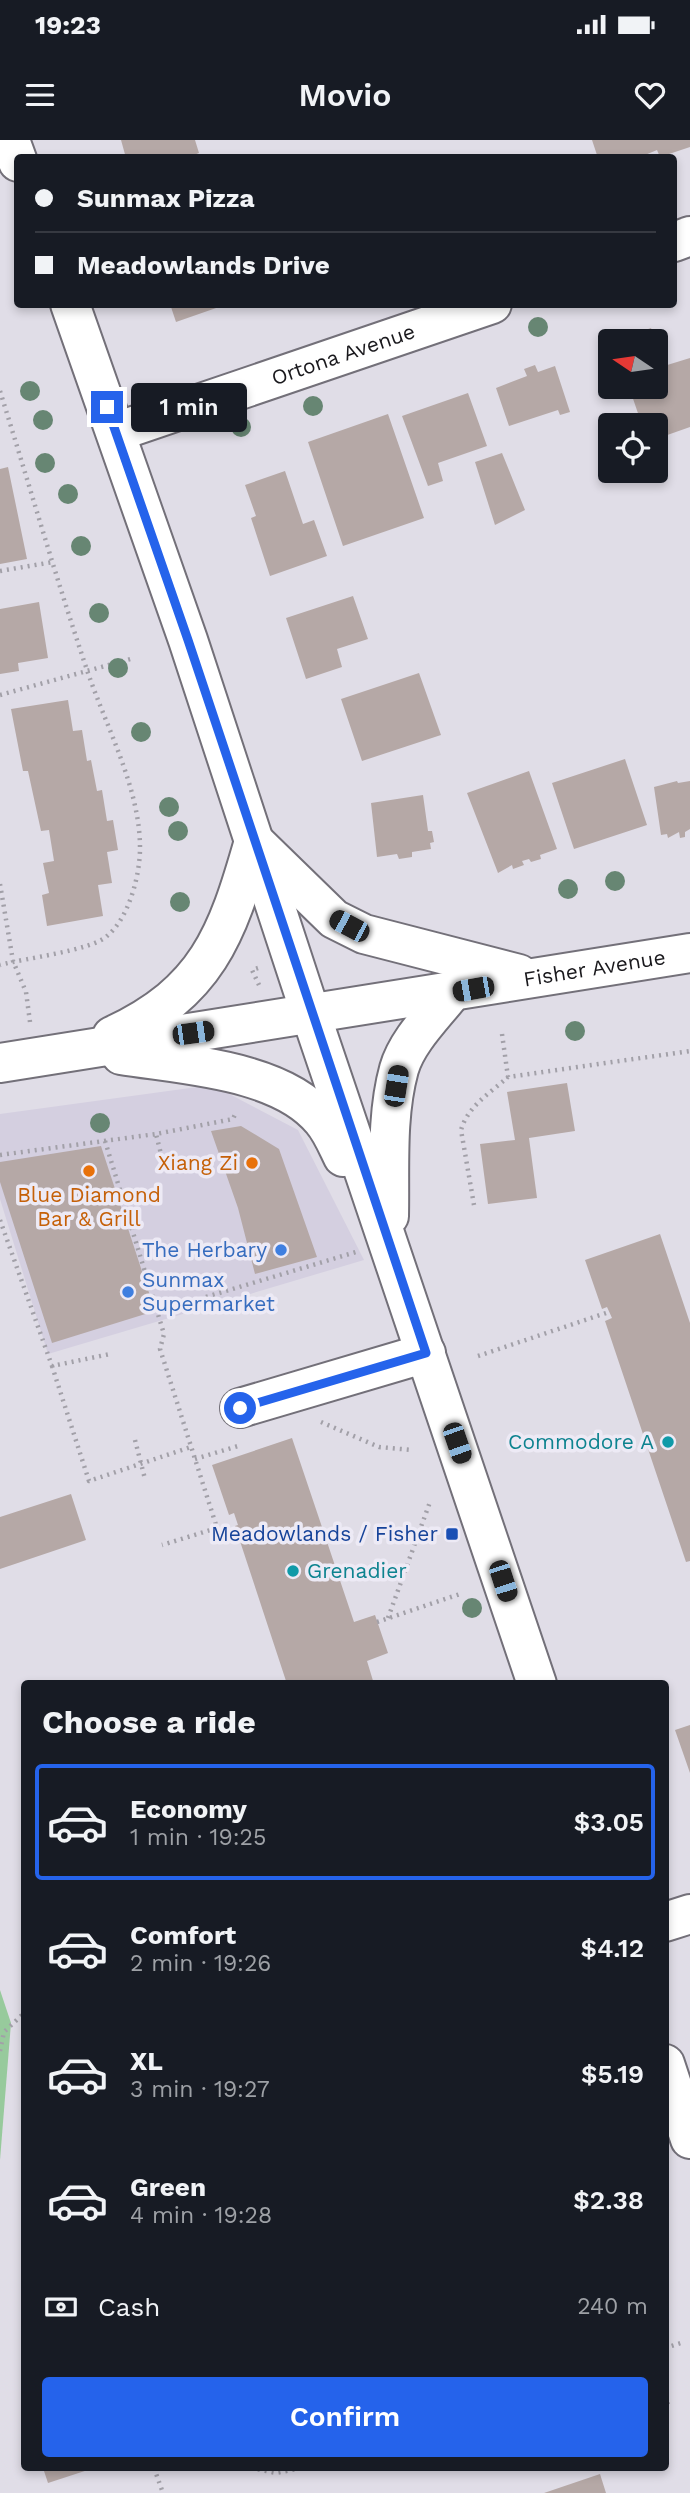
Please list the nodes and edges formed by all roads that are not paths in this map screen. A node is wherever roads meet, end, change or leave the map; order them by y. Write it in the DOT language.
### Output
graph roads {
  1 [pos="71,308"];
  2 [pos="480,308"];
  3 [pos="116,432"];
  4 [pos="254,841"];
  5 [pos="690,953"];
  6 [pos="537,979"];
  7 [pos="451,993"];
  8 [pos="311,1015"];
  9 [pos="84,1049"];
  10 [pos="18,1060"];
  11 [pos="372,1247"];
  12 [pos="426,1353"];
  13 [pos="240,1408"];
  14 [pos="536,1680"];
  15 [pos="690,1914"];
  16 [pos="669,1921"];
  17 [pos="669,2076"];
  18 [pos="690,2139"];
  1 -- 3 [label="main road"];
  2 -- 3 [label="main road, Ortona Avenue"];
  3 -- 4 [label="main road"];
  4 -- 6 [label="main road"];
  4 -- 8 [label="main road"];
  4 -- 9 [label="main road"];
  5 -- 6 [label="main road, Fisher Avenue"];
  6 -- 7 [label="main road, Fisher Avenue"];
  7 -- 8 [label="main road, Fisher Avenue"];
  7 -- 11 [label="main road"];
  8 -- 9 [label="main road, Fisher Avenue"];
  8 -- 11 [label="main road"];
  9 -- 10 [label="main road, Fisher Avenue"];
  9 -- 11 [label="main road"];
  11 -- 12 [label="main road"];
  12 -- 13 [label="main road"];
  12 -- 14 [label="main road"];
  15 -- 16 [label="main road"];
  17 -- 18 [label="main road"];
}
